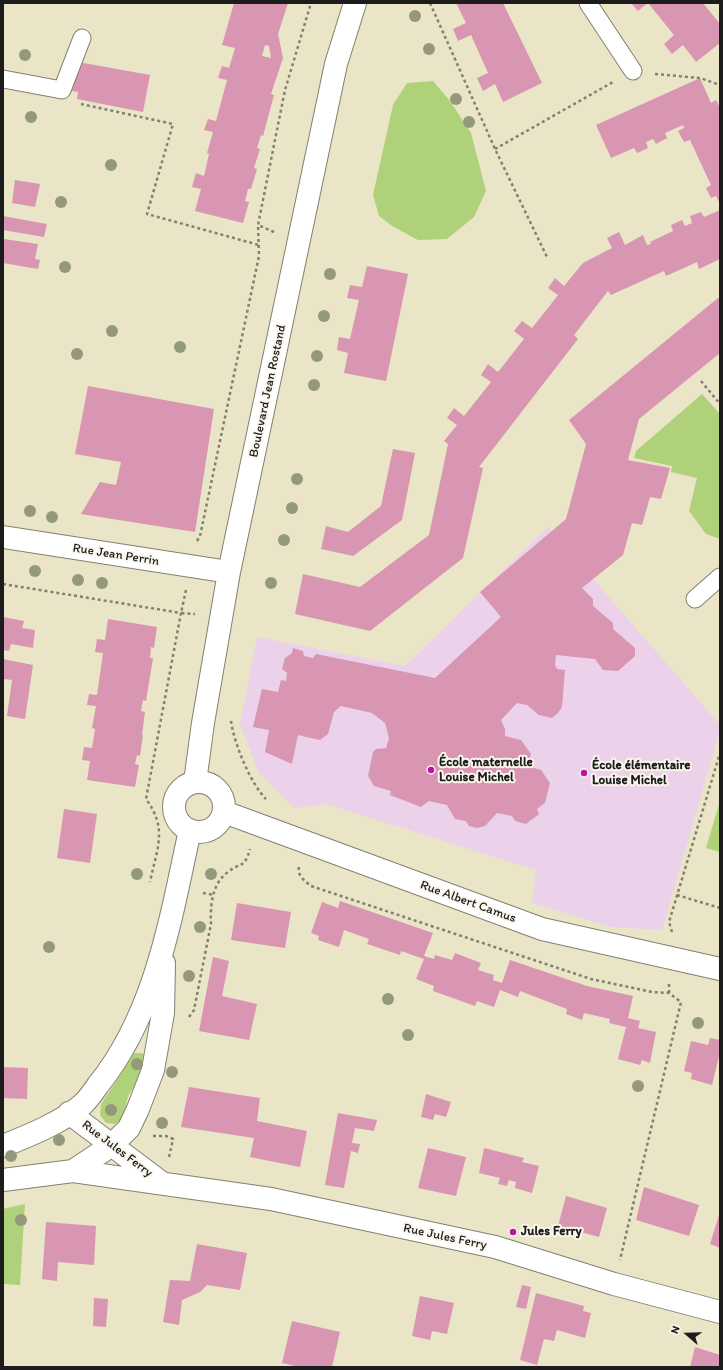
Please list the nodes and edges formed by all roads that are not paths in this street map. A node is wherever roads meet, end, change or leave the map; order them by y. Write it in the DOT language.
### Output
graph roads {
  1 [pos="354,3"];
  2 [pos="588,3"];
  3 [pos="82,38"];
  4 [pos="633,71"];
  5 [pos="3,79"];
  6 [pos="3,537"];
  7 [pos="229,572"];
  8 [pos="720,577"];
  9 [pos="695,599"];
  10 [pos="195,782"];
  11 [pos="224,812"];
  12 [pos="190,830"];
  13 [pos="164,948"];
  14 [pos="720,969"];
  15 [pos="69,1113"];
  16 [pos="112,1145"];
  17 [pos="3,1146"];
  18 [pos="74,1171"];
  19 [pos="3,1180"];
  20 [pos="165,1184"];
  21 [pos="720,1312"];
  1 -- 7 [label="street, Boulevard Jean Rostand"];
  2 -- 4 [label="lane"];
  3 -- 5 [label="lane"];
  6 -- 7 [label="street, Rue Jean Perrin"];
  7 -- 10 [label="street, Boulevard Jean Rostand"];
  8 -- 9 [label="lane"];
  10 -- 11 [label="street"];
  10 -- 12 [label="street"];
  11 -- 12 [label="street"];
  11 -- 14 [label="street, Rue Albert Camus"];
  12 -- 13 [label="street"];
  13 -- 15 [label="street"];
  13 -- 16 [label="street"];
  15 -- 16 [label="street, Rue Jules Ferry"];
  15 -- 17 [label="street"];
  16 -- 18 [label="street"];
  16 -- 20 [label="street, Rue Jules Ferry"];
  18 -- 19 [label="street"];
  18 -- 20 [label="street, Rue Jules Ferry"];
  20 -- 21 [label="street, Rue Jules Ferry"];
}
